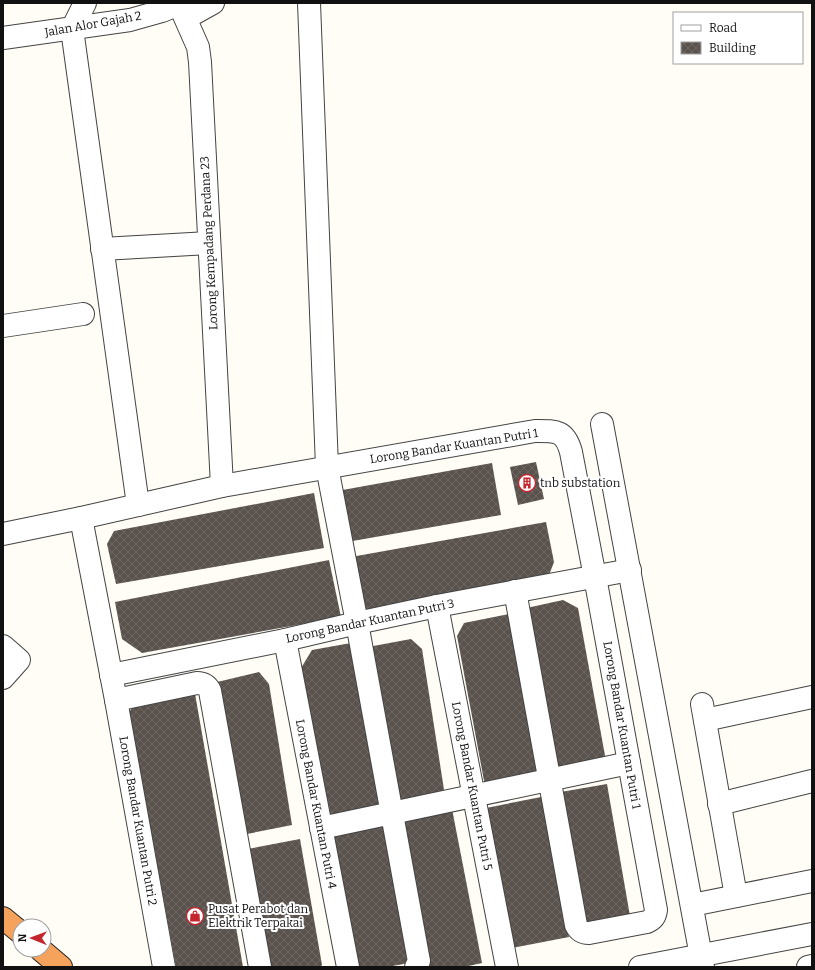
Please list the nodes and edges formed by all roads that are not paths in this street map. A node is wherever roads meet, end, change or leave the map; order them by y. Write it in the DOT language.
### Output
graph roads {
  1 [pos="85,3"];
  2 [pos="213,3"];
  3 [pos="309,3"];
  4 [pos="182,8"];
  5 [pos="72,29"];
  6 [pos="3,38"];
  7 [pos="209,244"];
  8 [pos="102,249"];
  9 [pos="83,314"];
  10 [pos="3,326"];
  11 [pos="602,424"];
  12 [pos="327,467"];
  13 [pos="222,486"];
  14 [pos="138,505"];
  15 [pos="81,518"];
  16 [pos="3,534"];
  17 [pos="630,570"];
  18 [pos="595,577"];
  19 [pos="515,591"];
  20 [pos="437,606"];
  21 [pos="357,622"];
  22 [pos="285,640"];
  23 [pos="3,646"];
  24 [pos="198,658"];
  25 [pos="111,675"];
  26 [pos="3,678"];
  27 [pos="203,683"];
  28 [pos="812,697"];
  29 [pos="116,700"];
  30 [pos="629,763"];
  31 [pos="550,780"];
  32 [pos="812,782"];
  33 [pos="474,797"];
  34 [pos="719,804"];
  35 [pos="392,814"];
  36 [pos="321,828"];
  37 [pos="812,881"];
  38 [pos="736,896"];
  39 [pos="692,905"];
  40 [pos="3,918"];
  41 [pos="12,925"];
  42 [pos="812,934"];
  43 [pos="50,958"];
  44 [pos="702,961"];
  45 [pos="812,966"];
  46 [pos="61,967"];
  47 [pos="164,967"];
  48 [pos="260,967"];
  49 [pos="348,967"];
  50 [pos="416,967"];
  51 [pos="507,967"];
  52 [pos="640,967"];
  53 [pos="808,967"];
  1 -- 5 [label="street"];
  2 -- 4 [label="street, Jalan Alor Gajah 2"];
  3 -- 12 [label="street"];
  4 -- 5 [label="street, Jalan Alor Gajah 2"];
  4 -- 7 [label="street, Lorong Kempadang Perdana 23"];
  5 -- 6 [label="street, Jalan Alor Gajah 2"];
  5 -- 8 [label="street"];
  7 -- 8 [label="street"];
  7 -- 13 [label="street, Lorong Kempadang Perdana 23"];
  8 -- 14 [label="street"];
  9 -- 10 [label="street"];
  11 -- 17 [label="street"];
  12 -- 13 [label="street, Lorong Bandar Kuantan Putri 1"];
  12 -- 18 [label="street, Lorong Bandar Kuantan Putri 1"];
  12 -- 21 [label="street"];
  13 -- 14 [label="street, Lorong Bandar Kuantan Putri 1"];
  14 -- 15 [label="street, Lorong Bandar Kuantan Putri 1"];
  15 -- 16 [label="street, Lorong Bandar Kuantan Putri 1"];
  15 -- 25 [label="street, Lorong Bandar Kuantan Putri 2"];
  17 -- 18 [label="street, Lorong Bandar Kuantan Putri 3"];
  17 -- 39 [label="street"];
  18 -- 19 [label="street, Lorong Bandar Kuantan Putri 3"];
  18 -- 30 [label="street, Lorong Bandar Kuantan Putri 1"];
  19 -- 20 [label="street, Lorong Bandar Kuantan Putri 3"];
  19 -- 31 [label="street"];
  20 -- 21 [label="street, Lorong Bandar Kuantan Putri 3"];
  20 -- 33 [label="street, Lorong Bandar Kuantan Putri 5"];
  21 -- 22 [label="street, Lorong Bandar Kuantan Putri 3"];
  21 -- 35 [label="street"];
  22 -- 24 [label="street, Lorong Bandar Kuantan Putri 3"];
  22 -- 36 [label="street, Lorong Bandar Kuantan Putri 4"];
  23 -- 26 [label="street"];
  24 -- 25 [label="street, Lorong Bandar Kuantan Putri 3"];
  24 -- 27 [label="street"];
  25 -- 29 [label="street, Lorong Bandar Kuantan Putri 2"];
  27 -- 29 [label="street"];
  27 -- 48 [label="street"];
  28 -- 34 [label="street"];
  29 -- 47 [label="street, Lorong Bandar Kuantan Putri 2"];
  30 -- 31 [label="street"];
  30 -- 31 [label="street, Lorong Bandar Kuantan Putri 1"];
  31 -- 33 [label="street"];
  32 -- 34 [label="street"];
  33 -- 35 [label="street"];
  33 -- 51 [label="street, Lorong Bandar Kuantan Putri 5"];
  34 -- 38 [label="street"];
  35 -- 36 [label="street"];
  35 -- 50 [label="street"];
  36 -- 49 [label="street, Lorong Bandar Kuantan Putri 4"];
  37 -- 38 [label="street"];
  38 -- 39 [label="street"];
  39 -- 44 [label="street"];
  40 -- 41 [label="highway"];
  42 -- 44 [label="street"];
  43 -- 46 [label="highway"];
  44 -- 52 [label="street"];
  45 -- 53 [label="street"];
}
